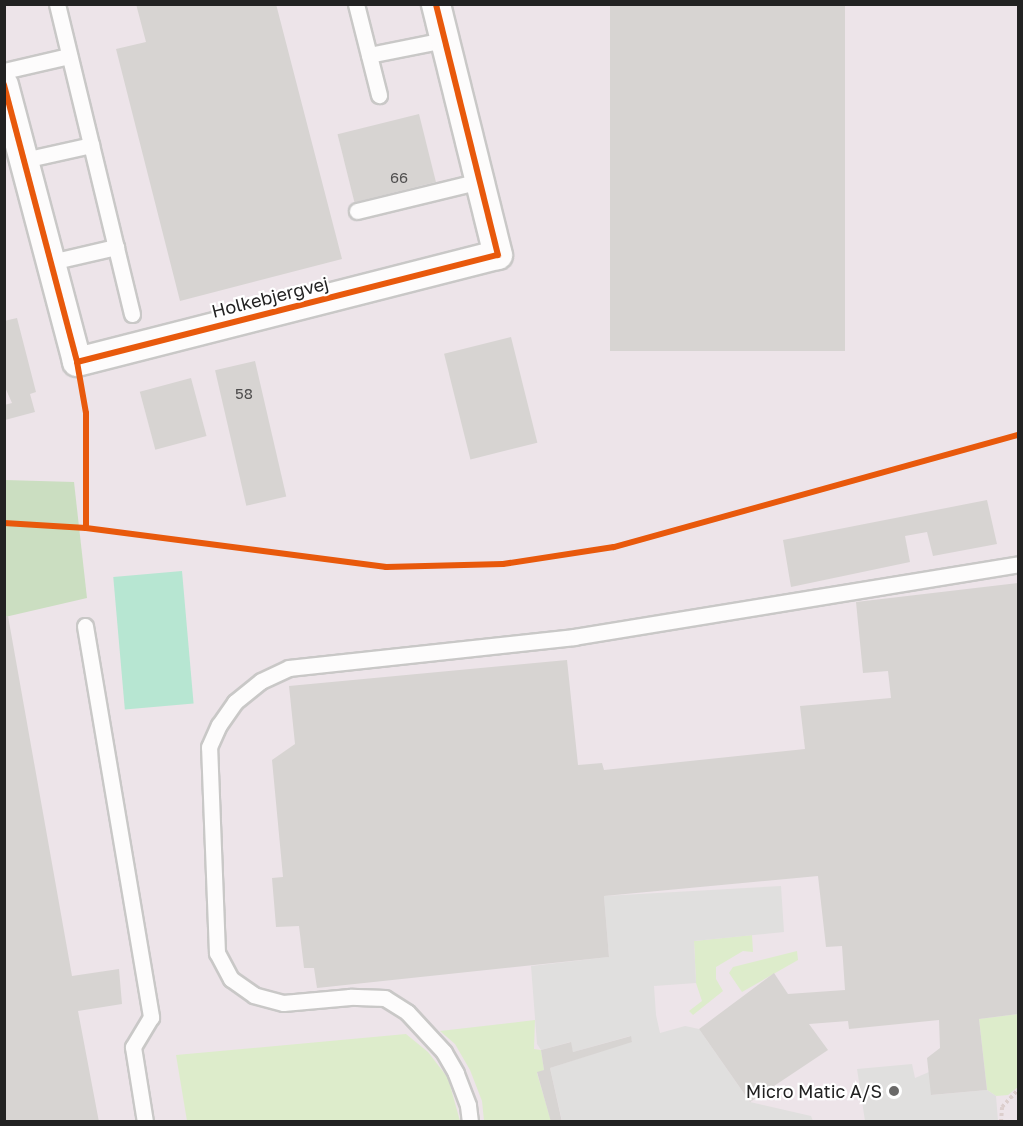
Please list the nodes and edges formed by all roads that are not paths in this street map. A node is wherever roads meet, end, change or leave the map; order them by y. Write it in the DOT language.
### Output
graph roads {
  1 [pos="57,4"];
  2 [pos="356,4"];
  3 [pos="436,4"];
  4 [pos="444,40"];
  5 [pos="369,55"];
  6 [pos="69,56"];
  7 [pos="4,71"];
  8 [pos="4,85"];
  9 [pos="379,95"];
  10 [pos="91,145"];
  11 [pos="24,160"];
  12 [pos="480,181"];
  13 [pos="357,211"];
  14 [pos="116,247"];
  15 [pos="51,262"];
  16 [pos="132,314"];
  17 [pos="1018,564"];
  18 [pos="85,626"];
  19 [pos="145,1122"];
  20 [pos="470,1122"];
  1 -- 6 [label="lane"];
  2 -- 5 [label="lane"];
  3 -- 4 [label="street, Holkebjergvej"];
  4 -- 5 [label="lane"];
  4 -- 12 [label="street, Holkebjergvej"];
  5 -- 9 [label="lane"];
  6 -- 7 [label="lane"];
  6 -- 10 [label="lane"];
  8 -- 11 [label="street, Holkebjergvej"];
  10 -- 11 [label="lane"];
  10 -- 14 [label="lane"];
  11 -- 15 [label="street, Holkebjergvej"];
  12 -- 13 [label="lane"];
  12 -- 15 [label="street, Holkebjergvej"];
  14 -- 15 [label="lane"];
  14 -- 16 [label="lane"];
  17 -- 20 [label="lane"];
  18 -- 19 [label="lane"];
}
